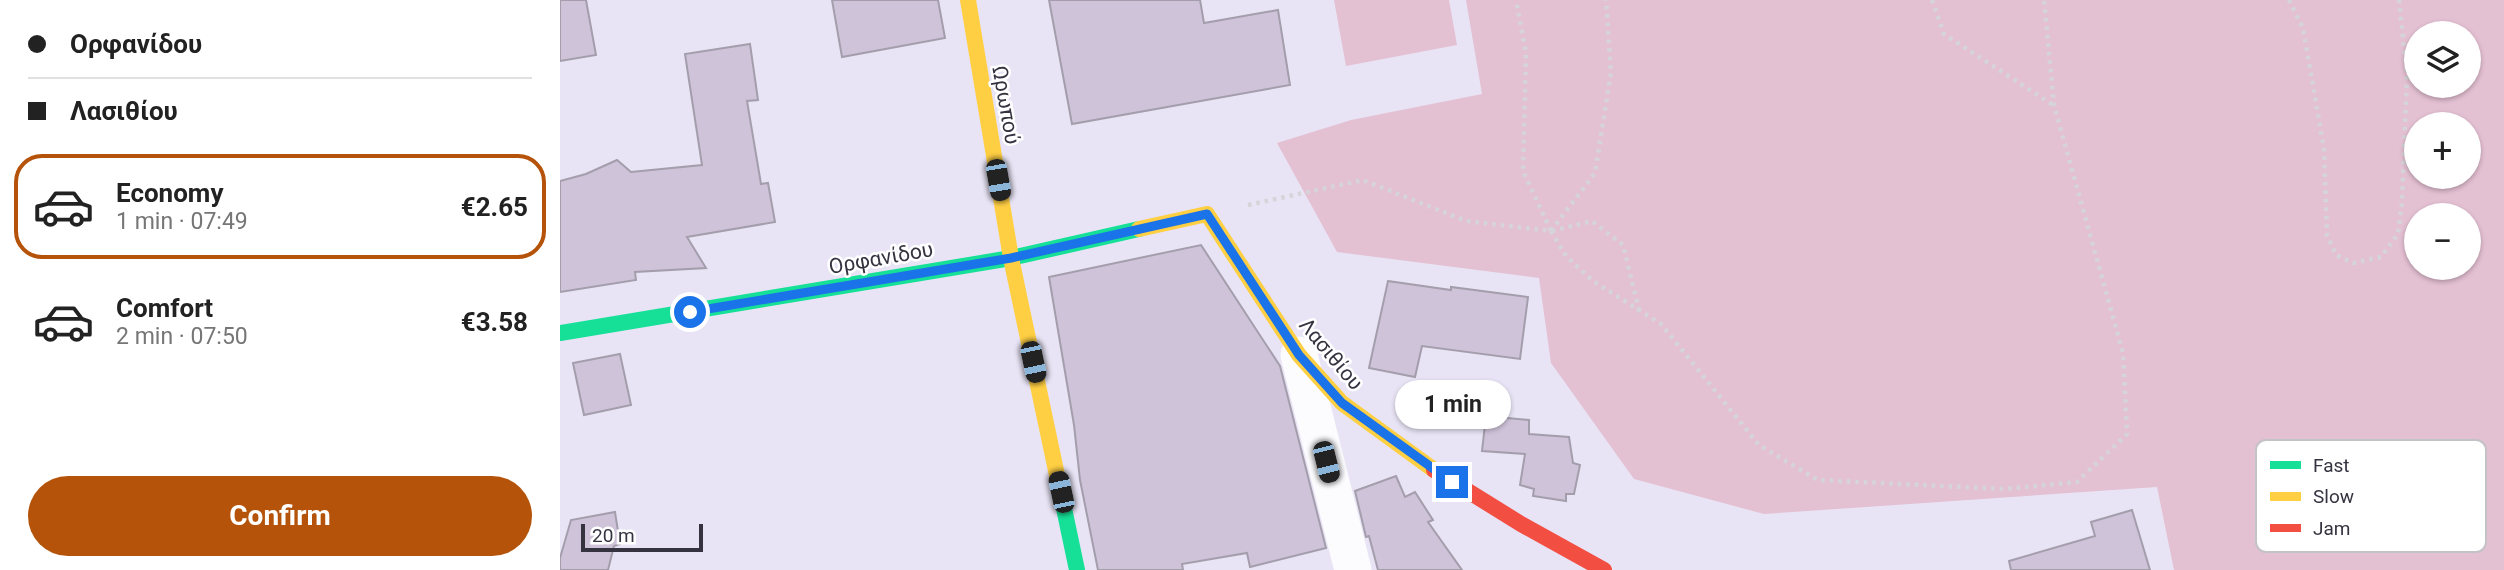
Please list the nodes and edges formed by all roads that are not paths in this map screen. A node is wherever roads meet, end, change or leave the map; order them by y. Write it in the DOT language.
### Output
graph roads {
  1 [pos="968,0"];
  2 [pos="1207,214"];
  3 [pos="1011,258"];
  4 [pos="560,333"];
  5 [pos="1299,355"];
  6 [pos="1077,570"];
  7 [pos="1353,570"];
  8 [pos="1604,570"];
  1 -- 3 [label="street, Ωρωπού"];
  2 -- 3 [label="street, Ορφανίδου"];
  2 -- 5 [label="street, Λασιθίου"];
  3 -- 4 [label="street, Ορφανίδου"];
  3 -- 6 [label="street, Ωρωπού"];
  5 -- 7 [label="street"];
  5 -- 8 [label="street, Λασιθίου"];
}
